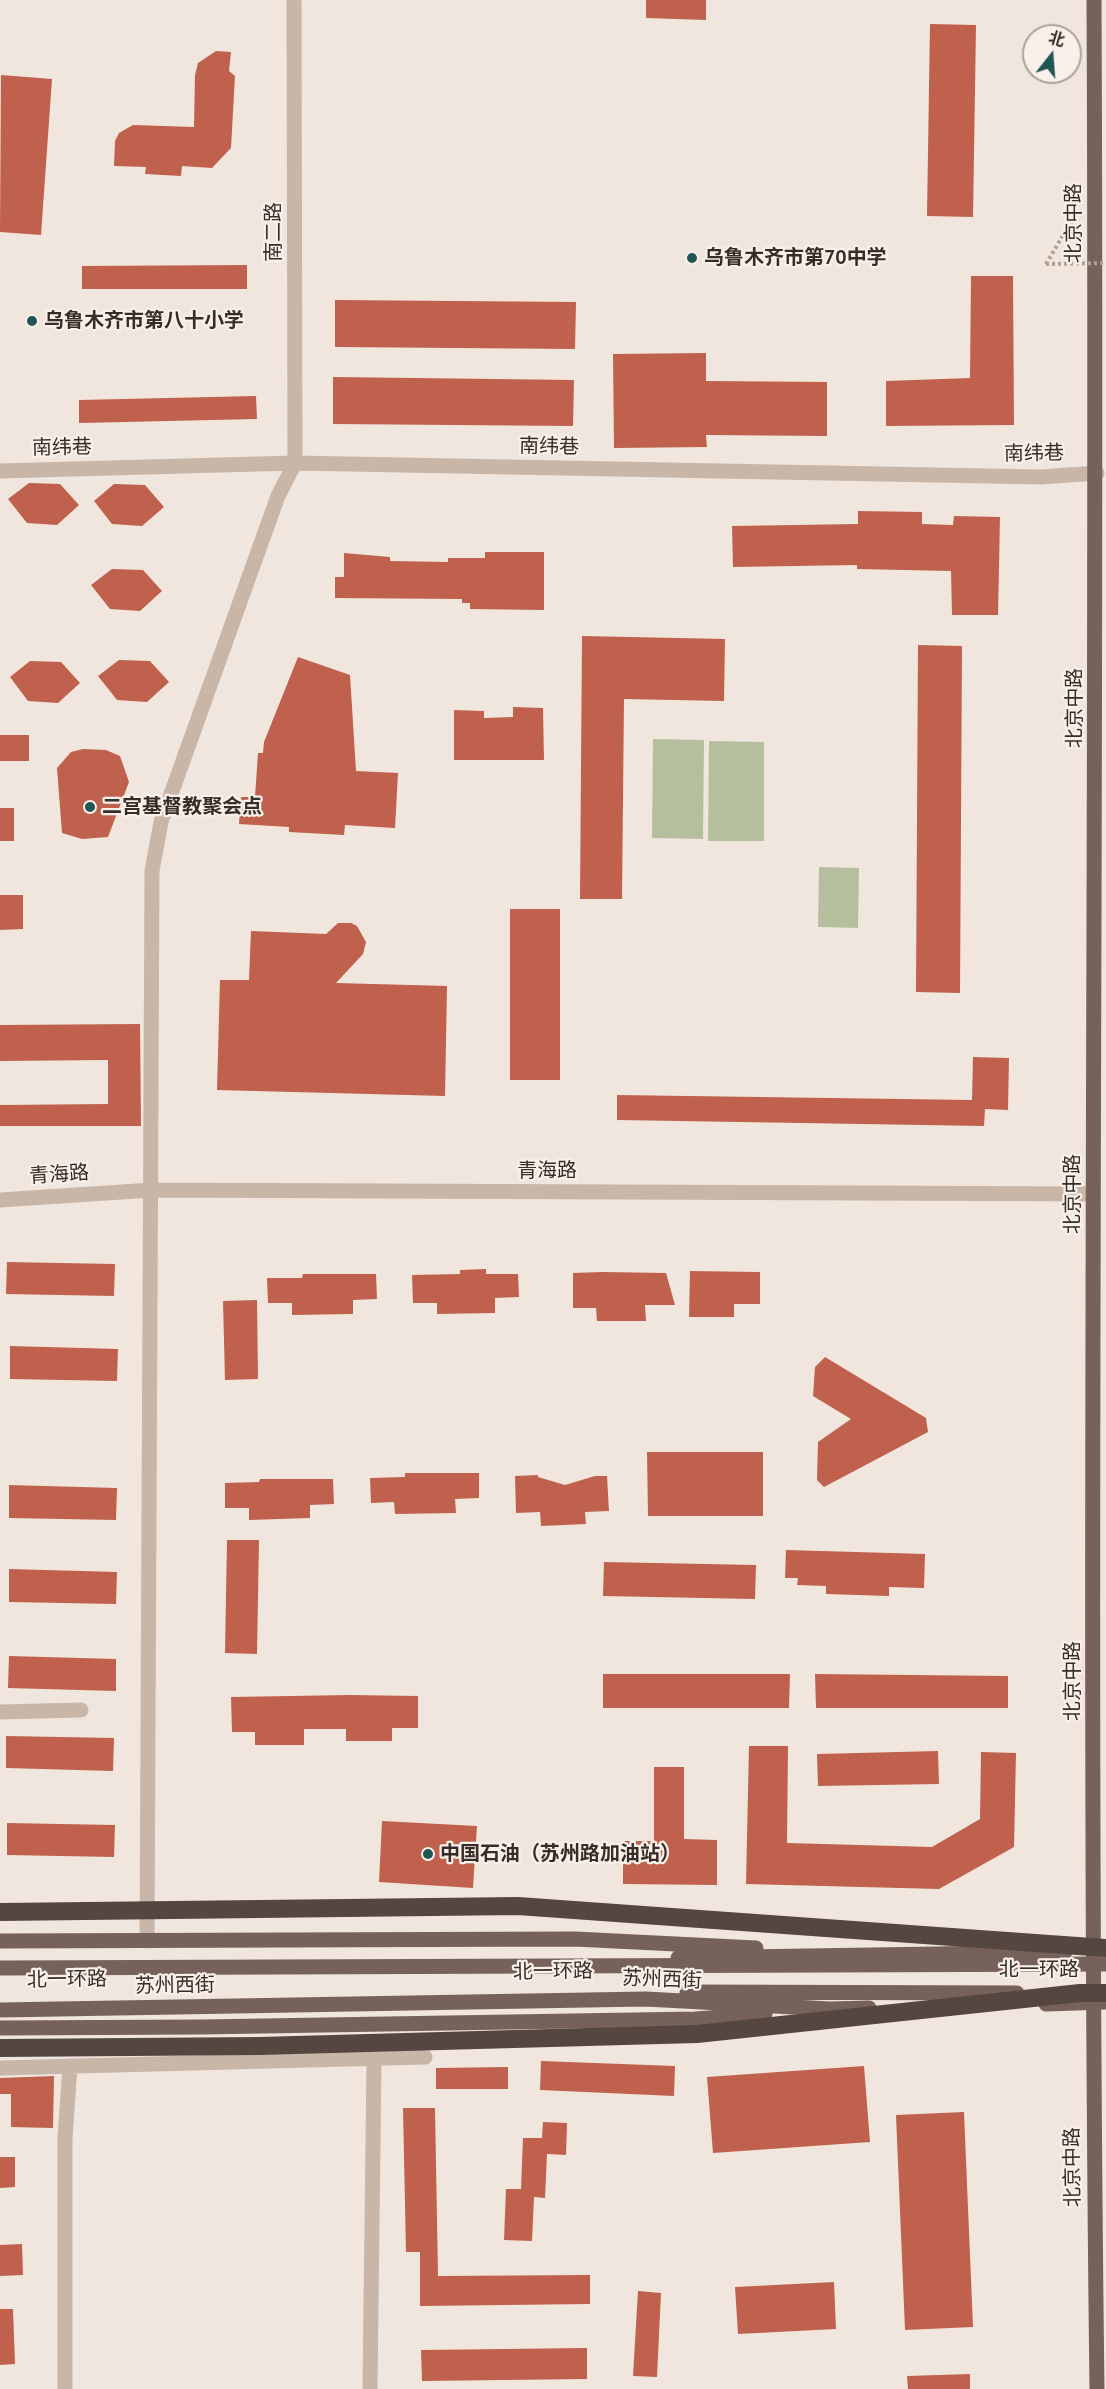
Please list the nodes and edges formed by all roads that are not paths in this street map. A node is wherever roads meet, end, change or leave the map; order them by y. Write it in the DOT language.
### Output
graph roads {
  1 [pos="294,0"];
  2 [pos="1094,0"];
  3 [pos="1101,313"];
  4 [pos="295,463"];
  5 [pos="0,471"];
  6 [pos="1097,473"];
  7 [pos="152,1190"];
  8 [pos="1094,1194"];
  9 [pos="0,1200"];
  10 [pos="81,1710"];
  11 [pos="0,1712"];
  12 [pos="0,1912"];
  13 [pos="0,1941"];
  14 [pos="147,1941"];
  15 [pos="1102,1951"];
  16 [pos="894,1954"];
  17 [pos="1106,1964"];
  18 [pos="0,1968"];
  19 [pos="0,1972"];
  20 [pos="1096,1998"];
  21 [pos="0,2003"];
  22 [pos="830,2009"];
  23 [pos="0,2010"];
  24 [pos="0,2028"];
  25 [pos="0,2048"];
  26 [pos="425,2057"];
  27 [pos="374,2058"];
  28 [pos="70,2066"];
  29 [pos="0,2067"];
  30 [pos="65,2389"];
  31 [pos="370,2389"];
  32 [pos="1097,2389"];
  1 -- 4 [label="street, 南二路"];
  2 -- 3 [label="main road, 北京中路"];
  3 -- 6 [label="main road, 北京中路"];
  4 -- 5 [label="street, 南纬巷"];
  4 -- 6 [label="street, 南纬巷"];
  4 -- 7 [label="street"];
  6 -- 8 [label="main road, 北京中路"];
  7 -- 8 [label="street, 青海路"];
  7 -- 9 [label="street, 青海路"];
  7 -- 14 [label="street"];
  8 -- 15 [label="main road, 北京中路"];
  10 -- 11 [label="street"];
  12 -- 15 [label="highway, bridge"];
  13 -- 14 [label="main road"];
  14 -- 16 [label="main road"];
  15 -- 16 [label="main road, 苏州西街"];
  15 -- 20 [label="main road, 北京中路"];
  16 -- 19 [label="main road, 苏州西街"];
  17 -- 18 [label="main road, 北一环路, bridge"];
  20 -- 21 [label="main road, 北一环路, bridge"];
  20 -- 22 [label="main road, 苏州西街"];
  20 -- 25 [label="highway, bridge"];
  20 -- 32 [label="main road, 北京中路"];
  22 -- 23 [label="main road, 苏州西街"];
  22 -- 24 [label="main road"];
  26 -- 27 [label="street"];
  27 -- 28 [label="street"];
  27 -- 31 [label="street"];
  28 -- 29 [label="street"];
  28 -- 30 [label="street"];
}
